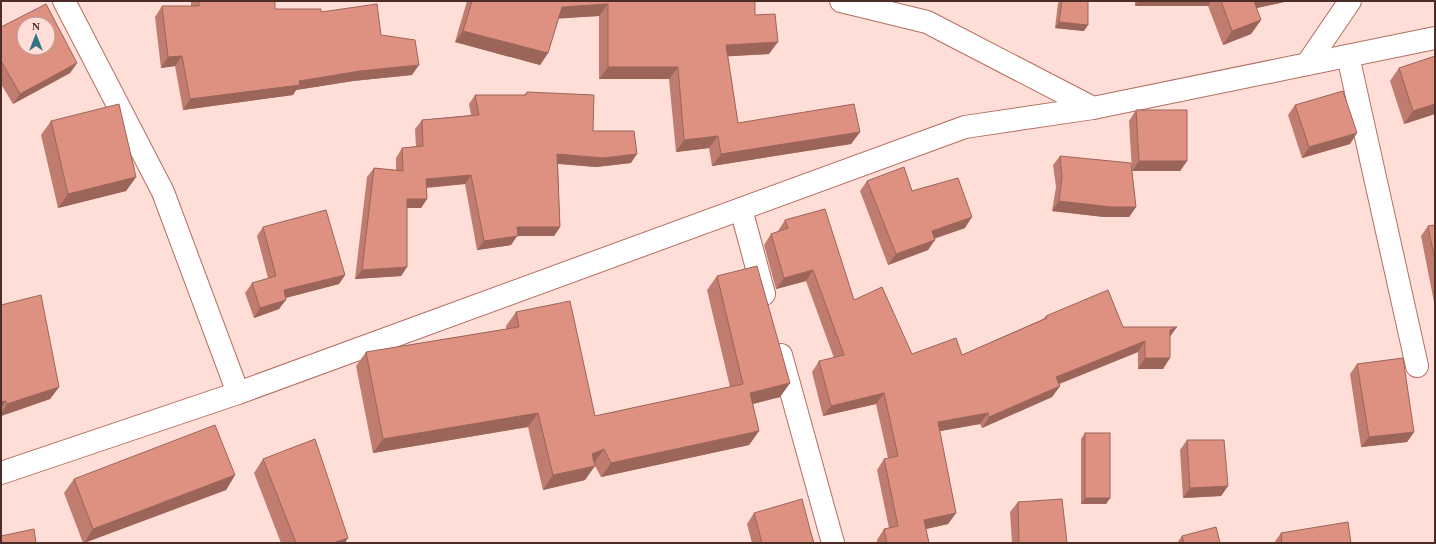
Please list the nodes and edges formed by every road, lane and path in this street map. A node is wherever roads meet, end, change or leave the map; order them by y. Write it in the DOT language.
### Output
graph roads {
  1 [pos="64,1"];
  2 [pos="841,1"];
  3 [pos="1350,1"];
  4 [pos="1435,38"];
  5 [pos="1348,56"];
  6 [pos="1306,64"];
  7 [pos="1093,108"];
  8 [pos="741,209"];
  9 [pos="770,315"];
  10 [pos="776,338"];
  11 [pos="1417,366"];
  12 [pos="238,392"];
  13 [pos="1,473"];
  14 [pos="833,543"];
  1 -- 12 [label="street"];
  2 -- 7 [label="street"];
  3 -- 6 [label="street"];
  4 -- 5 [label="street"];
  5 -- 6 [label="street"];
  5 -- 11 [label="street"];
  6 -- 7 [label="street"];
  7 -- 8 [label="street"];
  8 -- 9 [label="street"];
  8 -- 12 [label="street"];
  10 -- 14 [label="street"];
  12 -- 13 [label="street"];
}
